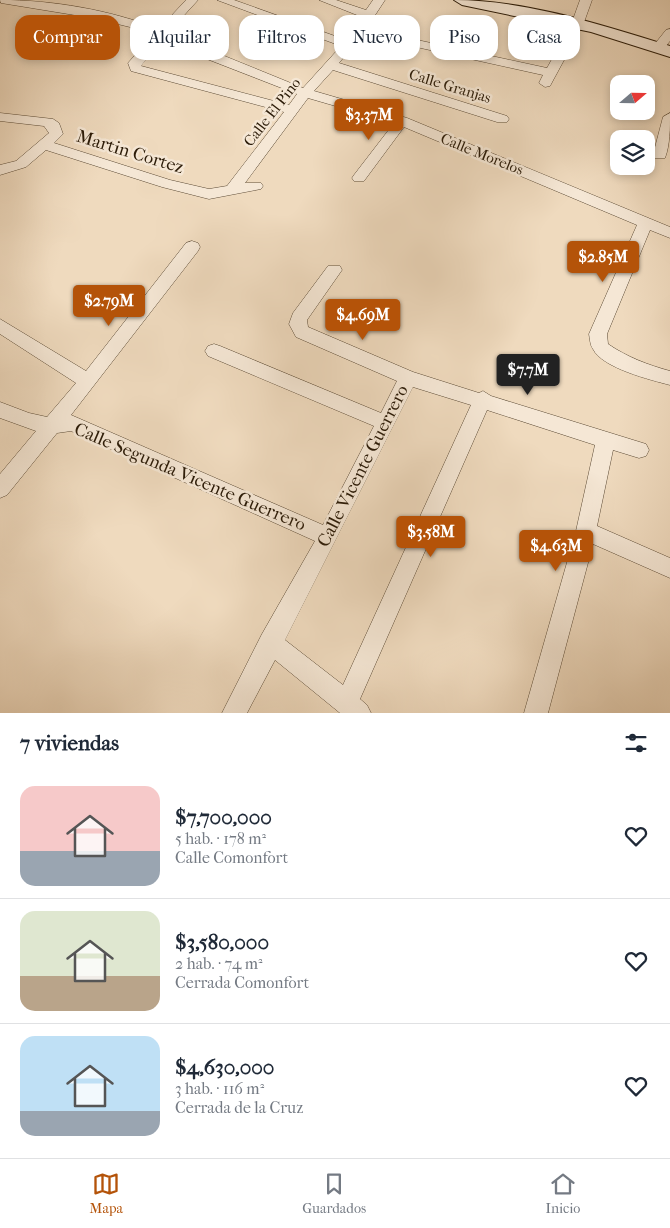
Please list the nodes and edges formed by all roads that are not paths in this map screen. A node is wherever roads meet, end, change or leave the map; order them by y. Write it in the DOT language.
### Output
graph roads {
  1 [pos="1,0"];
  2 [pos="192,0"];
  3 [pos="223,0"];
  4 [pos="325,0"];
  5 [pos="379,0"];
  6 [pos="462,0"];
  7 [pos="586,0"];
  8 [pos="179,15"];
  9 [pos="369,15"];
  10 [pos="534,15"];
  11 [pos="580,16"];
  12 [pos="130,23"];
  13 [pos="580,25"];
  14 [pos="670,33"];
  15 [pos="334,41"];
  16 [pos="420,46"];
  17 [pos="664,50"];
  18 [pos="137,60"];
  19 [pos="221,60"];
  20 [pos="336,60"];
  21 [pos="557,60"];
  22 [pos="331,65"];
  23 [pos="305,93"];
  24 [pos="293,110"];
  25 [pos="0,117"];
  26 [pos="670,117"];
  27 [pos="502,119"];
  28 [pos="402,121"];
  29 [pos="45,145"];
  30 [pos="660,155"];
  31 [pos="0,170"];
  32 [pos="359,178"];
  33 [pos="256,186"];
  34 [pos="231,192"];
  35 [pos="645,224"];
  36 [pos="670,233"];
  37 [pos="192,247"];
  38 [pos="334,270"];
  39 [pos="0,326"];
  40 [pos="214,351"];
  41 [pos="408,378"];
  42 [pos="670,378"];
  43 [pos="88,380"];
  44 [pos="483,399"];
  45 [pos="0,410"];
  46 [pos="386,423"];
  47 [pos="51,427"];
  48 [pos="606,439"];
  49 [pos="639,450"];
  50 [pos="0,489"];
  51 [pos="586,531"];
  52 [pos="328,537"];
  53 [pos="670,568"];
  54 [pos="270,642"];
  55 [pos="353,708"];
  56 [pos="234,713"];
  57 [pos="536,713"];
  1 -- 12 [label="street, Calle Morelos"];
  2 -- 8 [label="street"];
  3 -- 15 [label="street"];
  4 -- 9 [label="street"];
  5 -- 9 [label="street, Calle El Pino"];
  6 -- 10 [label="main road"];
  7 -- 11 [label="street"];
  13 -- 17 [label="main road"];
  14 -- 17 [label="street"];
  16 -- 21 [label="street"];
  18 -- 24 [label="street"];
  19 -- 23 [label="street, Calle Morelos"];
  20 -- 22 [label="street, Calle El Pino"];
  22 -- 23 [label="street, Calle El Pino"];
  22 -- 27 [label="street, Calle Granjas"];
  23 -- 24 [label="street, Calle El Pino"];
  23 -- 28 [label="street, Calle Morelos"];
  24 -- 34 [label="street, Calle El Pino"];
  25 -- 29 [label="street"];
  26 -- 30 [label="street"];
  28 -- 32 [label="street"];
  28 -- 35 [label="street, Calle Morelos"];
  29 -- 31 [label="street"];
  29 -- 34 [label="street, Martin Cortez"];
  33 -- 34 [label="street, Martin Cortez"];
  35 -- 36 [label="street, Calle Morelos"];
  35 -- 42 [label="street"];
  37 -- 43 [label="street"];
  38 -- 41 [label="street, Calle Vicente Guerrero"];
  39 -- 43 [label="street"];
  40 -- 46 [label="street"];
  41 -- 44 [label="street"];
  41 -- 46 [label="street, Calle Vicente Guerrero"];
  43 -- 47 [label="street"];
  44 -- 48 [label="street"];
  44 -- 55 [label="street"];
  45 -- 47 [label="street"];
  46 -- 52 [label="street, Calle Vicente Guerrero"];
  47 -- 50 [label="street"];
  47 -- 52 [label="street, Calle Segunda Vicente Guerrero"];
  48 -- 49 [label="street"];
  48 -- 51 [label="street"];
  51 -- 53 [label="street"];
  51 -- 57 [label="street"];
  52 -- 54 [label="street, Calle Vicente Guerrero"];
  54 -- 55 [label="street"];
  54 -- 56 [label="street, Calle Vicente Guerrero"];
}
